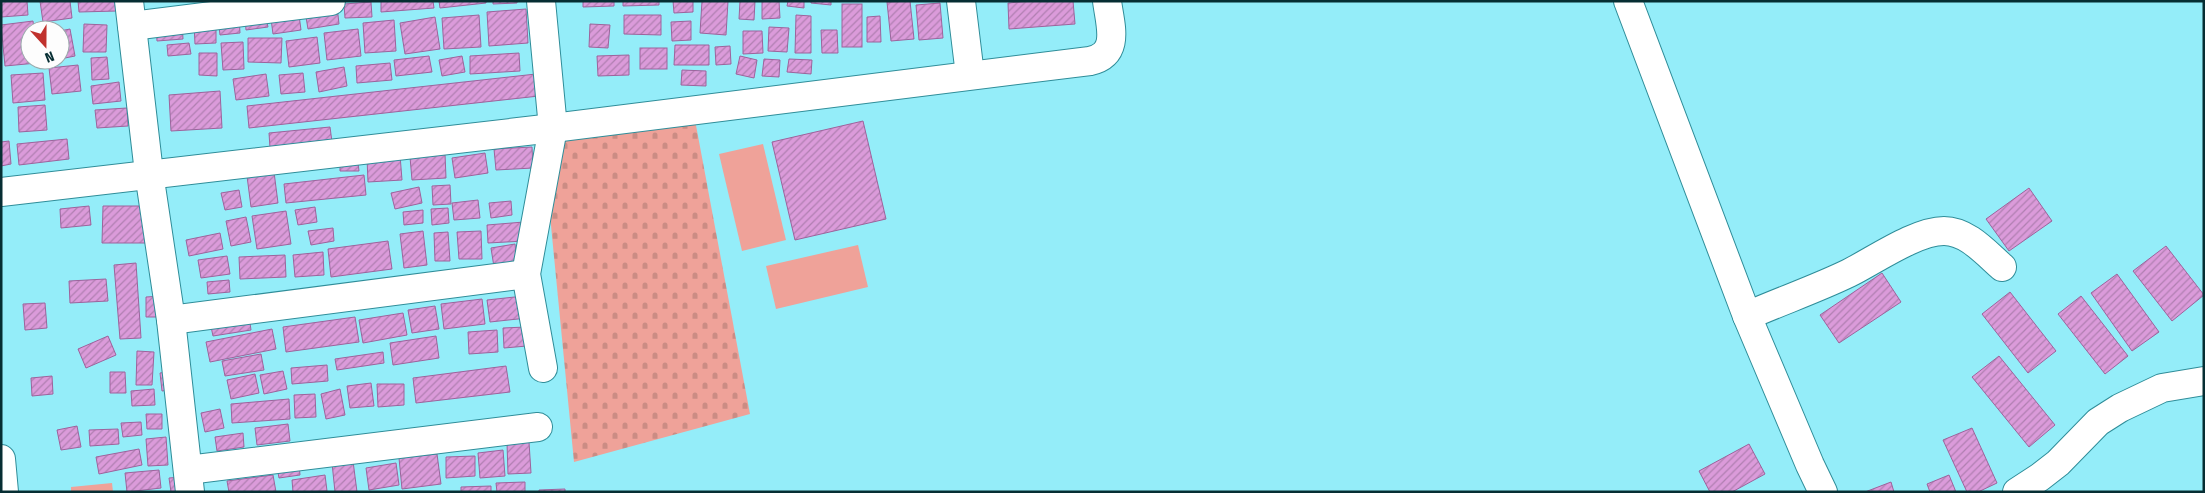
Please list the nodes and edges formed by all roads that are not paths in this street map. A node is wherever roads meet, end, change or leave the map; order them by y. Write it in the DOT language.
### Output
graph roads {
  1 [pos="331,1"];
  2 [pos="541,1"];
  3 [pos="961,1"];
  4 [pos="1107,1"];
  5 [pos="1628,1"];
  6 [pos="131,14"];
  7 [pos="970,75"];
  8 [pos="553,128"];
  9 [pos="149,173"];
  10 [pos="1,192"];
  11 [pos="2002,267"];
  12 [pos="526,274"];
  13 [pos="1746,316"];
  14 [pos="171,320"];
  15 [pos="543,368"];
  16 [pos="2204,381"];
  17 [pos="538,426"];
  18 [pos="1,459"];
  19 [pos="189,481"];
  20 [pos="4,492"];
  21 [pos="1823,492"];
  22 [pos="2017,492"];
  1 -- 6 [label="street"];
  2 -- 8 [label="street"];
  3 -- 7 [label="street"];
  4 -- 7 [label="street"];
  5 -- 13 [label="street"];
  6 -- 9 [label="street"];
  7 -- 8 [label="street"];
  8 -- 9 [label="street"];
  8 -- 12 [label="street"];
  9 -- 10 [label="street"];
  9 -- 14 [label="street"];
  11 -- 13 [label="street"];
  12 -- 14 [label="street"];
  12 -- 15 [label="street"];
  13 -- 21 [label="street"];
  14 -- 19 [label="street"];
  16 -- 22 [label="street"];
  17 -- 19 [label="street"];
  18 -- 20 [label="street"];
}
